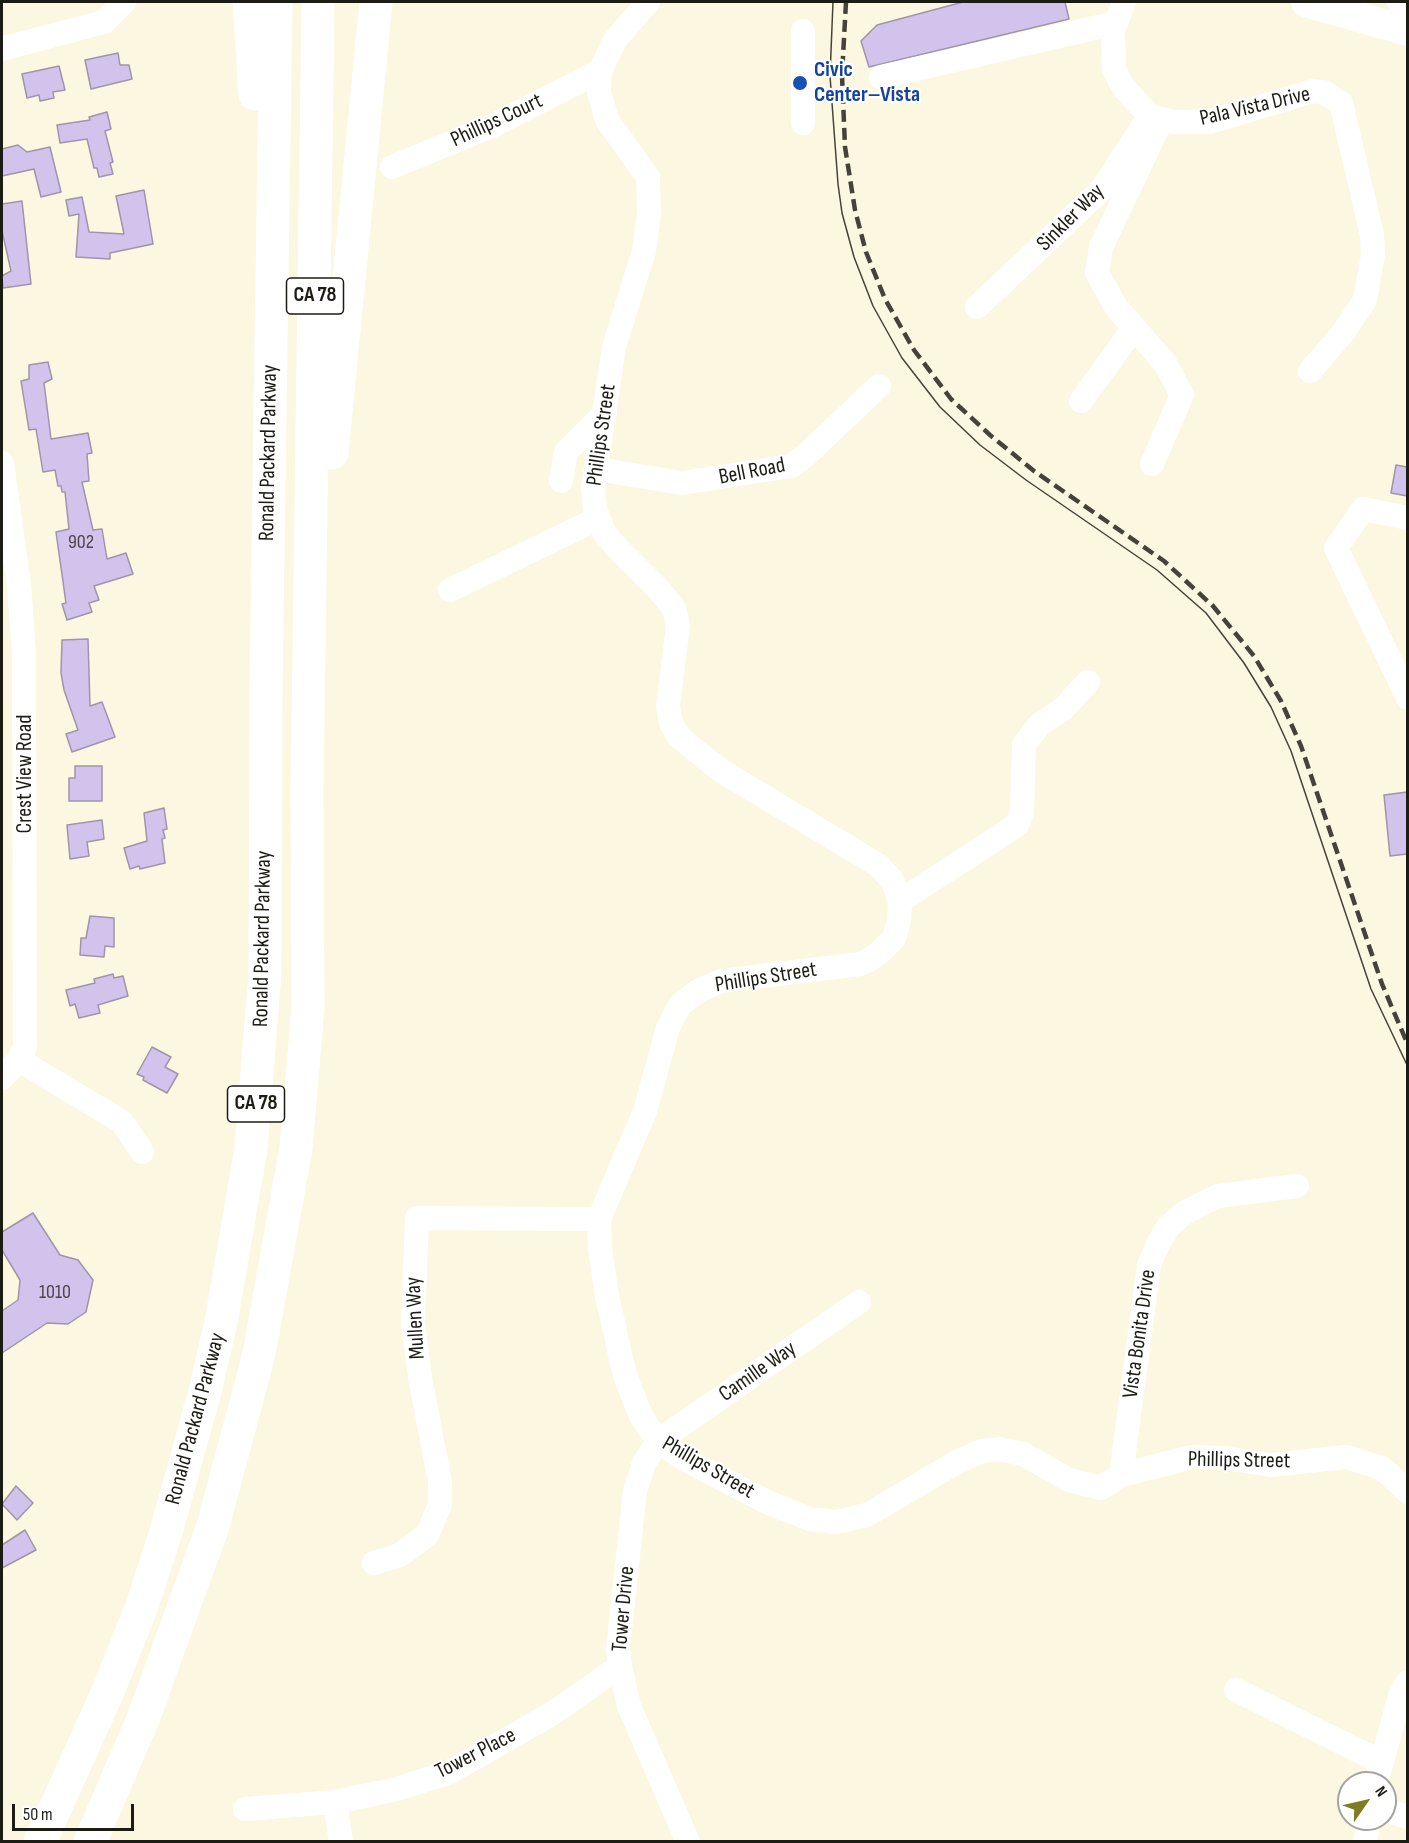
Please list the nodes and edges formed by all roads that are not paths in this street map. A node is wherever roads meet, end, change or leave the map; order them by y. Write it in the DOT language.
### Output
graph roads {
  1 [pos="124,2"];
  2 [pos="249,2"];
  3 [pos="276,2"];
  4 [pos="318,2"];
  5 [pos="376,2"];
  6 [pos="648,2"];
  7 [pos="1306,2"];
  8 [pos="1402,2"];
  9 [pos="1407,3"];
  10 [pos="1120,12"];
  11 [pos="1407,31"];
  12 [pos="803,32"];
  13 [pos="2,49"];
  14 [pos="600,71"];
  15 [pos="881,77"];
  16 [pos="1155,118"];
  17 [pos="803,123"];
  18 [pos="392,166"];
  19 [pos="977,307"];
  20 [pos="1134,328"];
  21 [pos="270,332"];
  22 [pos="1310,371"];
  23 [pos="879,386"];
  24 [pos="1081,401"];
  25 [pos="605,413"];
  26 [pos="2,463"];
  27 [pos="1152,464"];
  28 [pos="596,469"];
  29 [pos="561,481"];
  30 [pos="1407,518"];
  31 [pos="597,519"];
  32 [pos="10,588"];
  33 [pos="450,590"];
  34 [pos="311,591"];
  35 [pos="1088,682"];
  36 [pos="1407,698"];
  37 [pos="900,901"];
  38 [pos="19,1060"];
  39 [pos="2,1078"];
  40 [pos="142,1152"];
  41 [pos="1296,1186"];
  42 [pos="599,1219"];
  43 [pos="859,1302"];
  44 [pos="658,1441"];
  45 [pos="1121,1475"];
  46 [pos="1407,1492"];
  47 [pos="374,1563"];
  48 [pos="620,1666"];
  49 [pos="1407,1682"];
  50 [pos="1236,1690"];
  51 [pos="1377,1771"];
  52 [pos="1379,1771"];
  53 [pos="335,1802"];
  54 [pos="245,1809"];
  55 [pos="40,1842"];
  56 [pos="90,1842"];
  57 [pos="341,1842"];
  58 [pos="688,1842"];
  1 -- 13 [label="street"];
  2 -- 21 [label="highway"];
  3 -- 21 [label="highway, Ronald Packard Parkway / CA 78"];
  4 -- 34 [label="highway, Ronald Packard Parkway / CA 78"];
  5 -- 34 [label="highway"];
  6 -- 14 [label="street, Phillips Street"];
  7 -- 11 [label="main road"];
  8 -- 9 [label="main road"];
  10 -- 15 [label="street"];
  10 -- 16 [label="street"];
  12 -- 17 [label="street"];
  14 -- 18 [label="street, Phillips Court"];
  14 -- 25 [label="street, Phillips Street"];
  16 -- 19 [label="street, Sinkler Way"];
  16 -- 20 [label="street"];
  16 -- 22 [label="street, Pala Vista Drive"];
  20 -- 24 [label="street"];
  20 -- 27 [label="street"];
  21 -- 55 [label="highway, Ronald Packard Parkway / CA 78"];
  23 -- 28 [label="street, Bell Road"];
  25 -- 28 [label="street, Phillips Street"];
  25 -- 29 [label="street"];
  26 -- 32 [label="street, Crest View Road"];
  28 -- 31 [label="street, Phillips Street"];
  30 -- 36 [label="street"];
  31 -- 33 [label="street"];
  31 -- 37 [label="street, Phillips Street"];
  32 -- 38 [label="street, Crest View Road"];
  34 -- 56 [label="highway, Ronald Packard Parkway / CA 78"];
  35 -- 37 [label="street"];
  37 -- 42 [label="street, Phillips Street"];
  38 -- 39 [label="street, Crest View Road"];
  38 -- 40 [label="street"];
  41 -- 45 [label="street, Vista Bonita Drive"];
  42 -- 44 [label="street, Phillips Street"];
  42 -- 47 [label="street, Mullen Way"];
  43 -- 44 [label="street, Camille Way"];
  44 -- 45 [label="street, Phillips Street"];
  44 -- 48 [label="street, Tower Drive"];
  45 -- 46 [label="street, Phillips Street"];
  48 -- 53 [label="street, Tower Place"];
  48 -- 58 [label="street, Tower Drive"];
  49 -- 52 [label="street"];
  50 -- 51 [label="street"];
  53 -- 54 [label="street, Tower Place"];
  53 -- 57 [label="street"];
}
